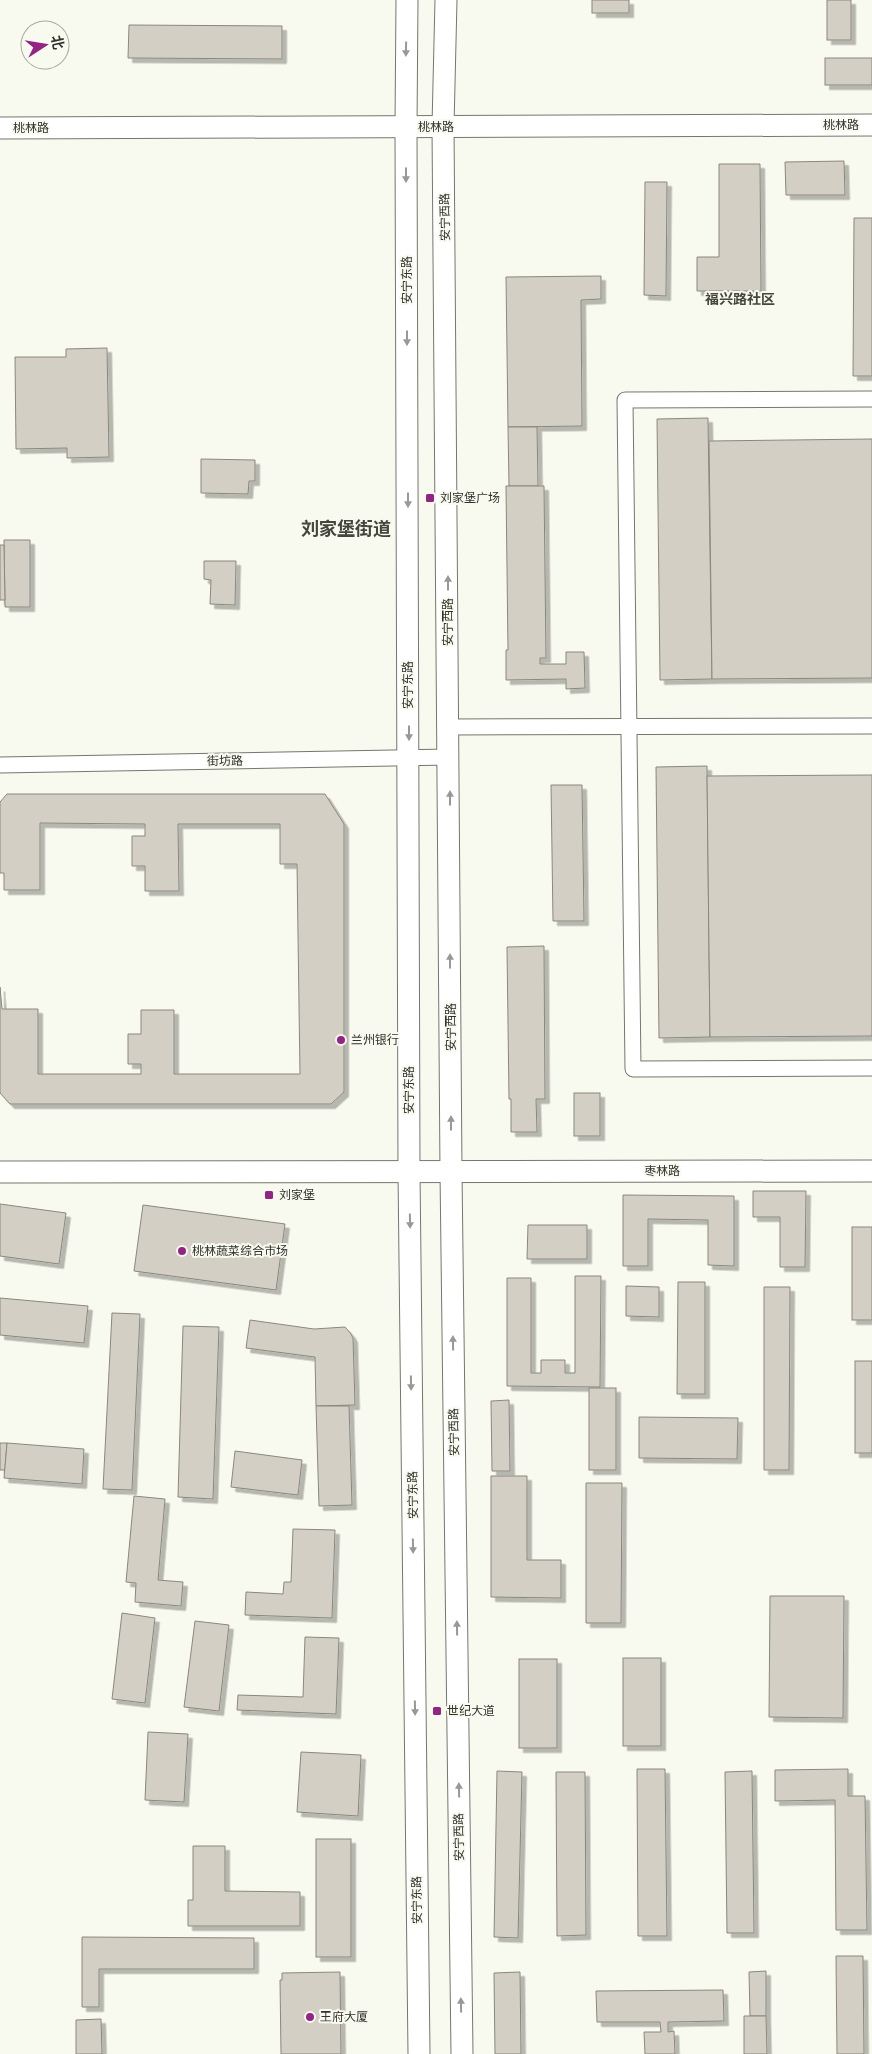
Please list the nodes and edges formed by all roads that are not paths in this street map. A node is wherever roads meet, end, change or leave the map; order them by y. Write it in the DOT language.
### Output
graph roads {
  1 [pos="407,0"];
  2 [pos="446,0"];
  3 [pos="872,125"];
  4 [pos="443,126"];
  5 [pos="406,127"];
  6 [pos="0,128"];
  7 [pos="872,399"];
  8 [pos="872,726"];
  9 [pos="449,727"];
  10 [pos="629,727"];
  11 [pos="449,757"];
  12 [pos="409,758"];
  13 [pos="0,765"];
  14 [pos="872,1068"];
  15 [pos="872,1171"];
  16 [pos="0,1172"];
  17 [pos="409,1172"];
  18 [pos="451,1172"];
  19 [pos="419,2054"];
  20 [pos="462,2054"];
  1 -- 5 [label="main road, one-way"];
  2 -- 4 [label="main road, 安宁西路"];
  3 -- 4 [label="main road, 桃林路"];
  4 -- 5 [label="main road, 桃林路"];
  9 -- 4 [label="main road, 安宁西路, one-way"];
  5 -- 6 [label="main road, 桃林路"];
  5 -- 12 [label="main road, 安宁东路, one-way"];
  7 -- 10 [label="street"];
  8 -- 10 [label="street"];
  9 -- 10 [label="street"];
  9 -- 11 [label="main road, 安宁西路"];
  10 -- 14 [label="street"];
  11 -- 12 [label="street, 街坊路"];
  18 -- 11 [label="main road, 安宁西路, one-way"];
  12 -- 13 [label="street, 街坊路"];
  12 -- 17 [label="main road, 安宁东路"];
  15 -- 18 [label="main road, 枣林路"];
  16 -- 17 [label="main road, 枣林路"];
  17 -- 18 [label="main road, 枣林路"];
  17 -- 19 [label="main road, 安宁东路, one-way"];
  20 -- 18 [label="main road, 安宁西路, one-way"];
}
